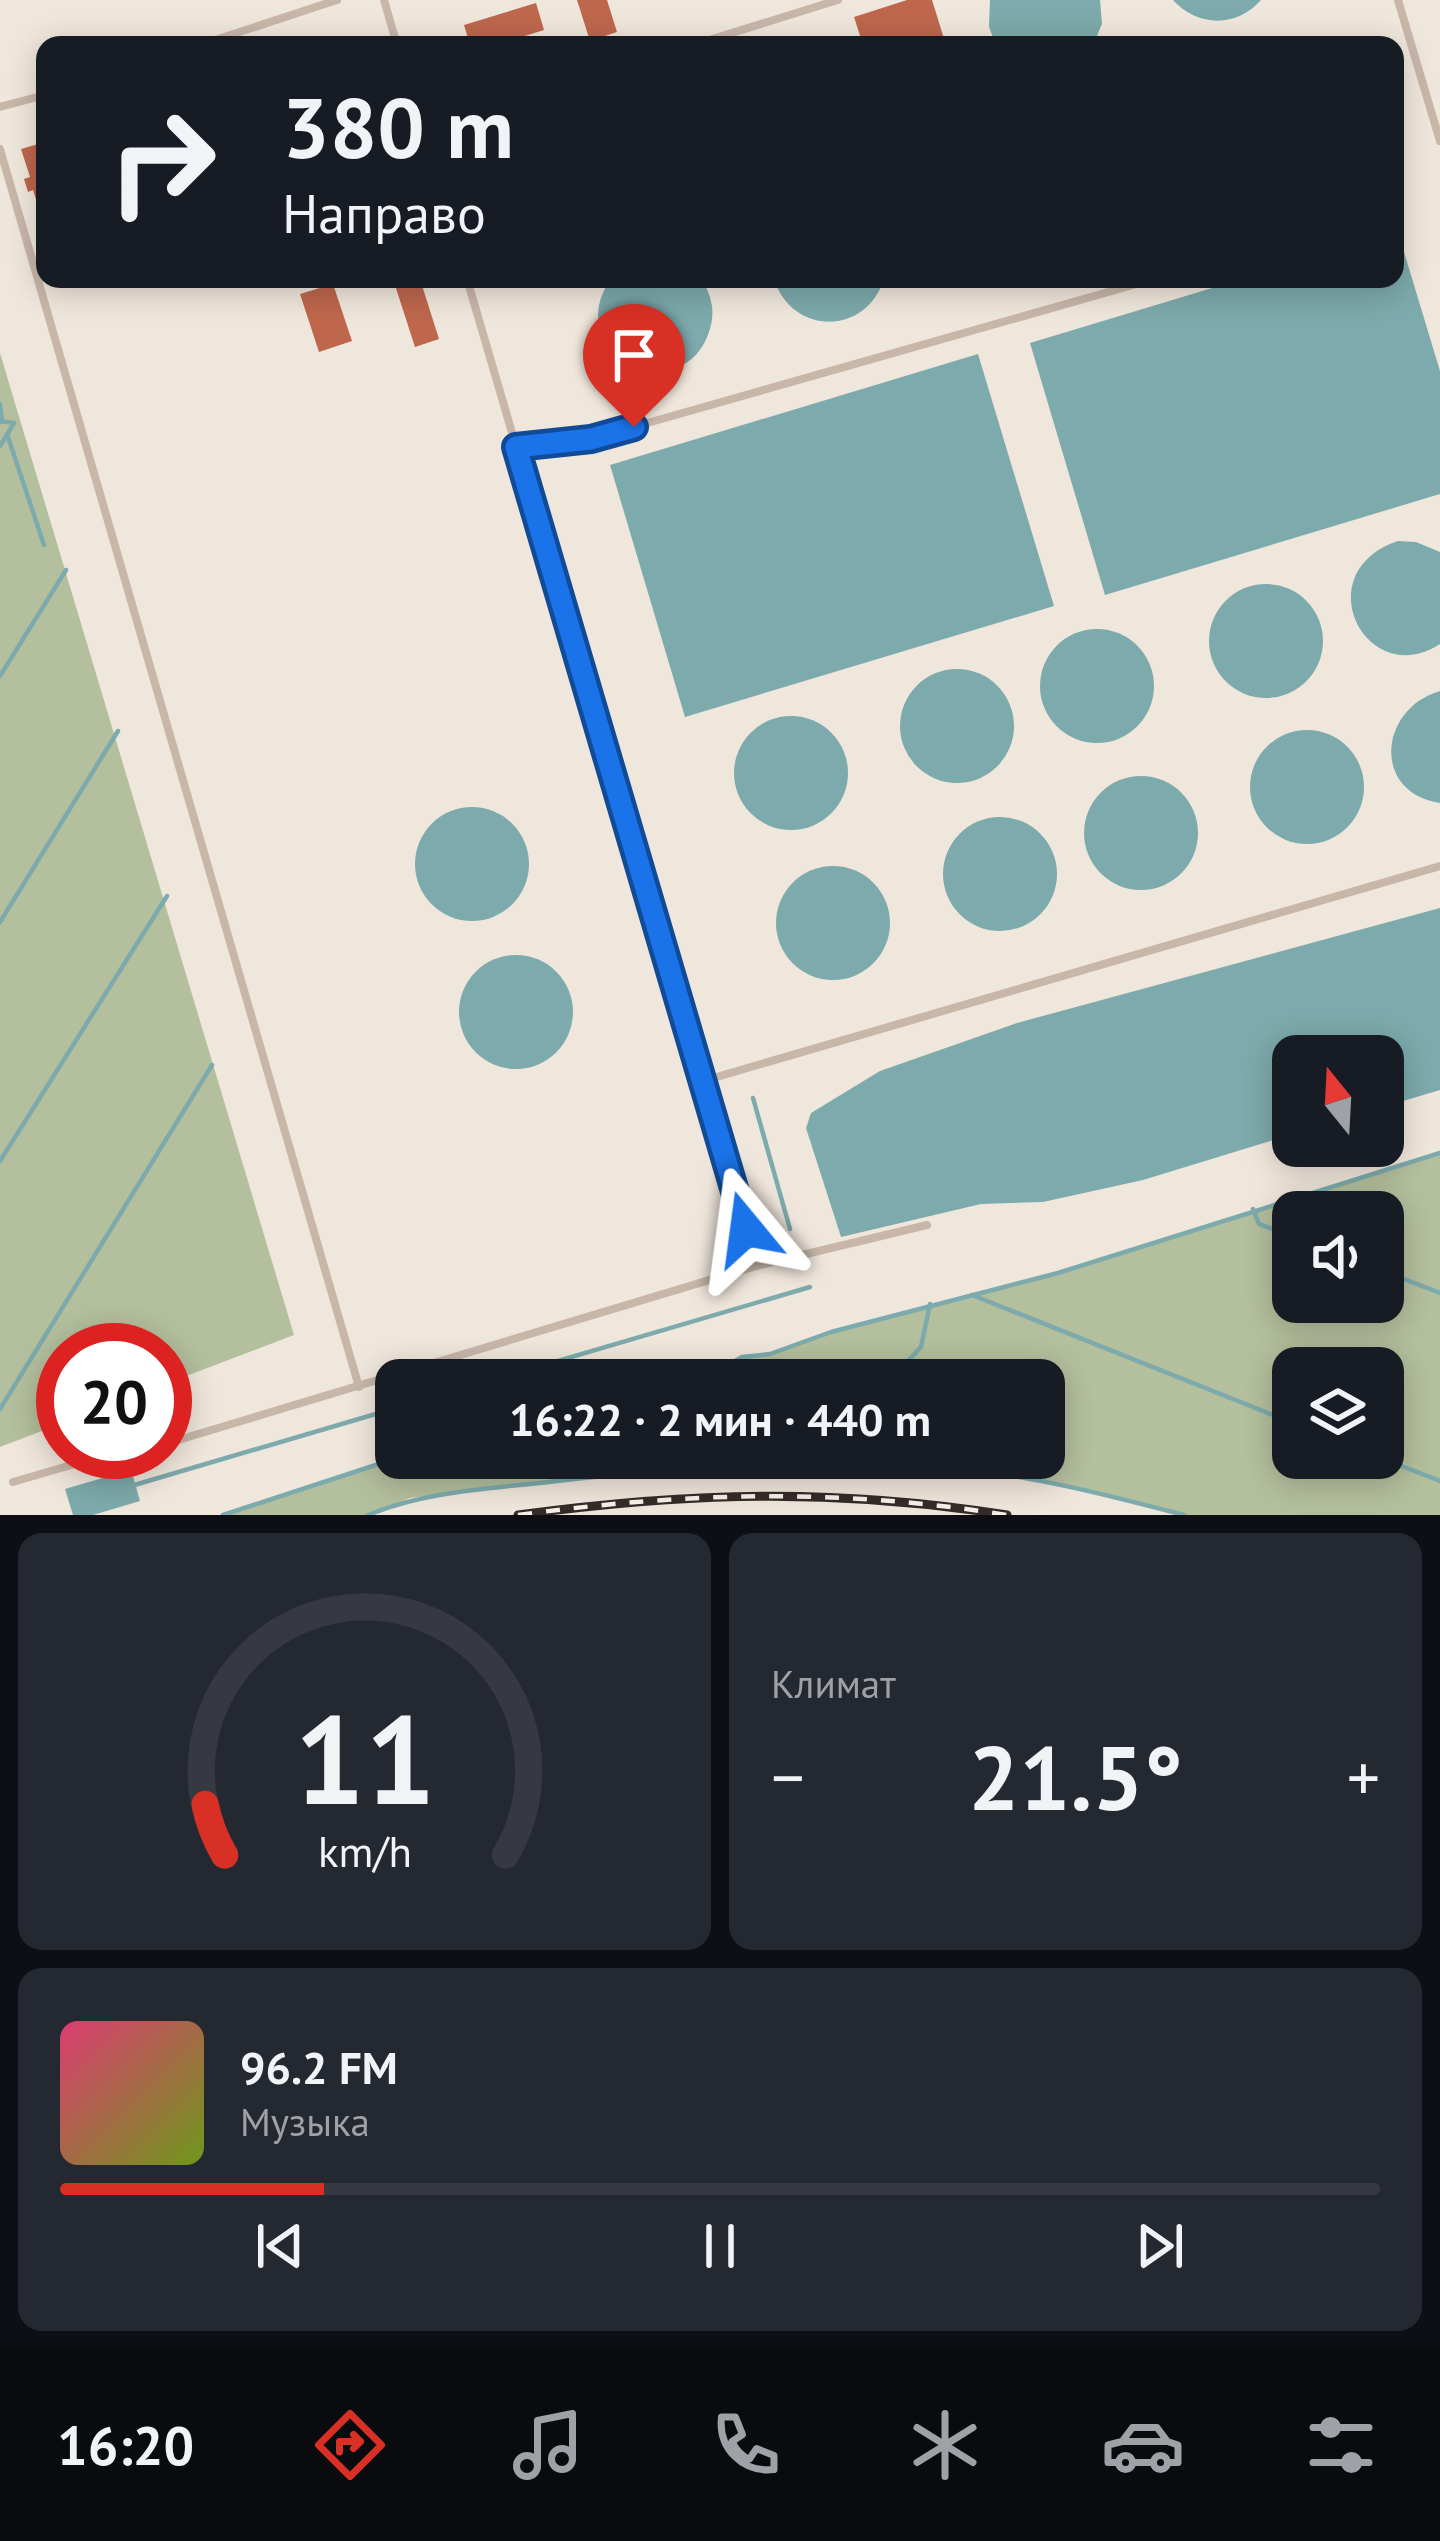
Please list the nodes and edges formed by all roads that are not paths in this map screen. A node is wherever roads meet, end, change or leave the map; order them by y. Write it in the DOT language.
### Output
graph roads {
  1 [pos="337,0"];
  2 [pos="384,0"];
  3 [pos="838,0"];
  4 [pos="1398,0"];
  5 [pos="227,36"];
  6 [pos="395,36"];
  7 [pos="722,36"];
  8 [pos="36,97"];
  9 [pos="0,107"];
  10 [pos="1440,141"];
  11 [pos="0,149"];
  12 [pos="36,273"];
  13 [pos="40,288"];
  14 [pos="469,288"];
  15 [pos="1122,288"];
  16 [pos="516,447"];
  17 [pos="1440,866"];
  18 [pos="703,1081"];
  19 [pos="927,1225"];
  20 [pos="756,1266"];
  21 [pos="359,1387"];
  22 [pos="192,1436"];
  23 [pos="36,1475"];
  24 [pos="14,1481"];
  1 -- 5 [label="lane"];
  2 -- 6 [label="lane"];
  3 -- 7 [label="lane"];
  4 -- 10 [label="lane"];
  8 -- 9 [label="lane"];
  11 -- 12 [label="lane"];
  13 -- 21 [label="lane"];
  14 -- 16 [label="lane"];
  15 -- 16 [label="lane"];
  16 -- 18 [label="lane"];
  17 -- 18 [label="lane"];
  18 -- 20 [label="lane"];
  19 -- 20 [label="lane"];
  20 -- 21 [label="lane"];
  21 -- 22 [label="lane"];
  23 -- 24 [label="lane"];
}
